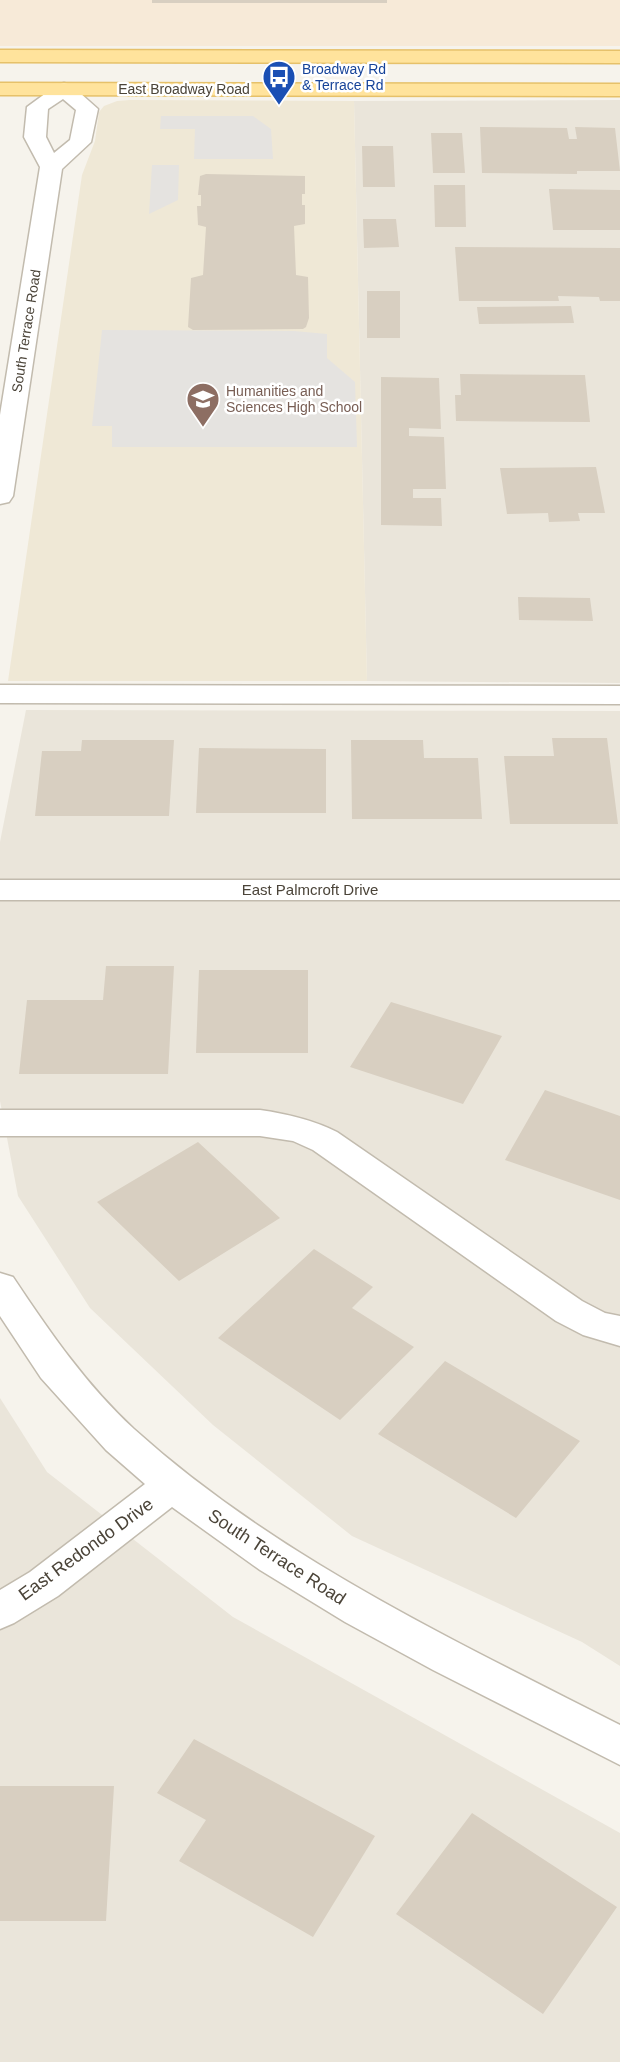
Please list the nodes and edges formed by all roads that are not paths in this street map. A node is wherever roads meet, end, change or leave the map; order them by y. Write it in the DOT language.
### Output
graph roads {
  1 [pos="0,56"];
  2 [pos="71,56"];
  3 [pos="620,57"];
  4 [pos="0,89"];
  5 [pos="64,89"];
  6 [pos="620,90"];
  7 [pos="51,167"];
  8 [pos="0,496"];
  9 [pos="0,694"];
  10 [pos="620,695"];
  11 [pos="0,890"];
  12 [pos="620,890"];
  13 [pos="0,1123"];
  14 [pos="0,1287"];
  15 [pos="620,1330"];
  16 [pos="171,1486"];
  17 [pos="0,1611"];
  18 [pos="620,1746"];
  1 -- 2 [label="main road"];
  2 -- 3 [label="main road"];
  2 -- 5 [label="main road"];
  4 -- 5 [label="main road, East Broadway Road"];
  5 -- 6 [label="main road, East Broadway Road"];
  5 -- 7 [label="street"];
  5 -- 7 [label="street"];
  7 -- 8 [label="street, South Terrace Road"];
  9 -- 10 [label="street"];
  11 -- 12 [label="street, East Palmcroft Drive"];
  13 -- 15 [label="street"];
  14 -- 16 [label="street, South Terrace Road"];
  16 -- 17 [label="street, East Redondo Drive"];
  16 -- 18 [label="street, South Terrace Road"];
}
